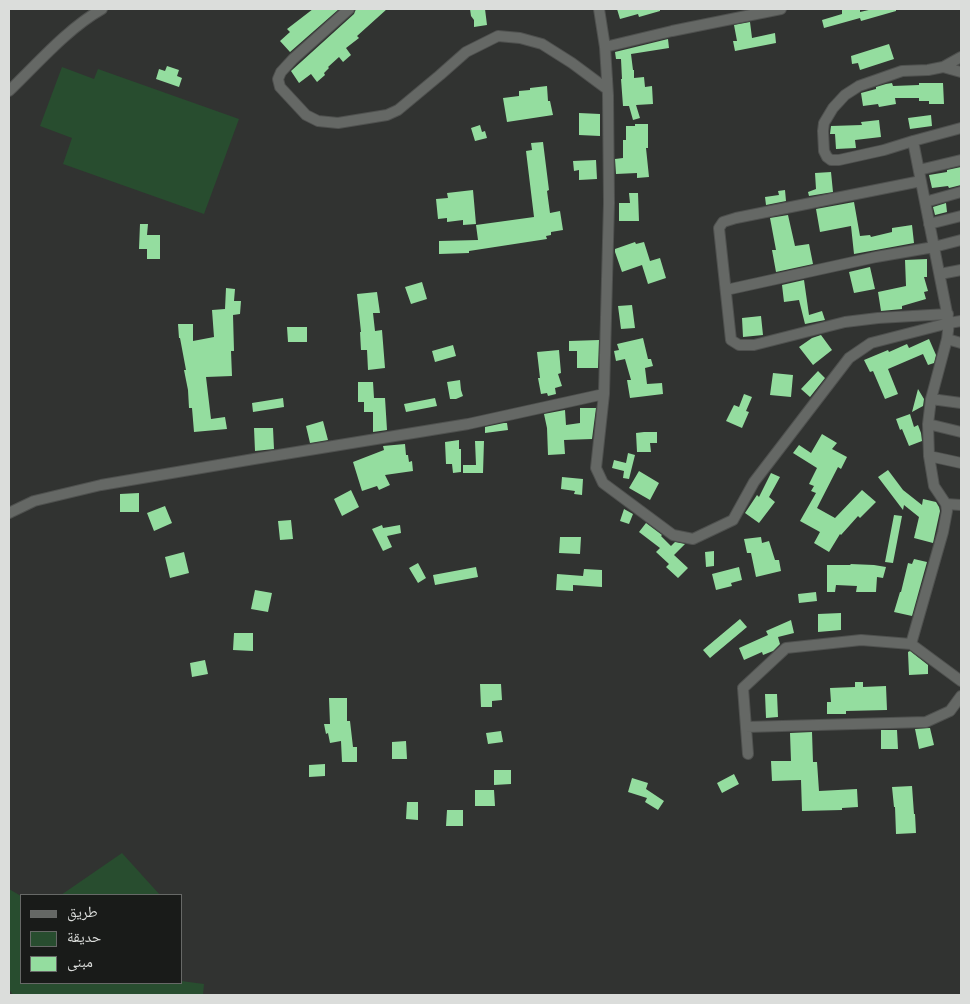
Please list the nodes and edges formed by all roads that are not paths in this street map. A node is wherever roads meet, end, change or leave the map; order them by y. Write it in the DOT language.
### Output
graph roads {
  1 [pos="102,9"];
  2 [pos="349,9"];
  3 [pos="599,9"];
  4 [pos="781,9"];
  5 [pos="605,47"];
  6 [pos="961,57"];
  7 [pos="943,67"];
  8 [pos="961,72"];
  9 [pos="607,89"];
  10 [pos="9,91"];
  11 [pos="961,128"];
  12 [pos="912,141"];
  13 [pos="961,160"];
  14 [pos="920,176"];
  15 [pos="961,192"];
  16 [pos="925,202"];
  17 [pos="961,216"];
  18 [pos="930,224"];
  19 [pos="961,240"];
  20 [pos="934,247"];
  21 [pos="961,270"];
  22 [pos="940,274"];
  23 [pos="726,290"];
  24 [pos="948,318"];
  25 [pos="961,321"];
  26 [pos="947,340"];
  27 [pos="961,343"];
  28 [pos="604,394"];
  29 [pos="931,399"];
  30 [pos="961,404"];
  31 [pos="928,424"];
  32 [pos="961,432"];
  33 [pos="930,456"];
  34 [pos="961,463"];
  35 [pos="946,504"];
  36 [pos="961,505"];
  37 [pos="9,513"];
  38 [pos="911,644"];
  39 [pos="961,680"];
  40 [pos="961,696"];
  41 [pos="746,727"];
  42 [pos="748,754"];
  1 -- 10 [label="street"];
  2 -- 9 [label="street"];
  3 -- 5 [label="street"];
  4 -- 5 [label="street"];
  5 -- 9 [label="street"];
  6 -- 7 [label="street"];
  7 -- 8 [label="street"];
  7 -- 12 [label="street"];
  9 -- 28 [label="street"];
  11 -- 12 [label="street"];
  12 -- 14 [label="street"];
  13 -- 14 [label="street"];
  14 -- 16 [label="street"];
  14 -- 23 [label="street"];
  15 -- 16 [label="street"];
  16 -- 18 [label="street"];
  17 -- 18 [label="street"];
  18 -- 20 [label="street"];
  19 -- 20 [label="street"];
  20 -- 22 [label="street"];
  20 -- 23 [label="street"];
  21 -- 22 [label="street"];
  22 -- 24 [label="street"];
  23 -- 24 [label="street"];
  24 -- 25 [label="street"];
  24 -- 26 [label="street"];
  24 -- 28 [label="street"];
  26 -- 27 [label="street"];
  26 -- 29 [label="street"];
  28 -- 37 [label="street"];
  29 -- 30 [label="street"];
  29 -- 31 [label="street"];
  31 -- 32 [label="street"];
  31 -- 33 [label="street"];
  33 -- 34 [label="street"];
  33 -- 35 [label="street"];
  35 -- 36 [label="street"];
  35 -- 38 [label="street"];
  38 -- 39 [label="street"];
  38 -- 41 [label="street"];
  40 -- 41 [label="street"];
  41 -- 42 [label="street"];
}
